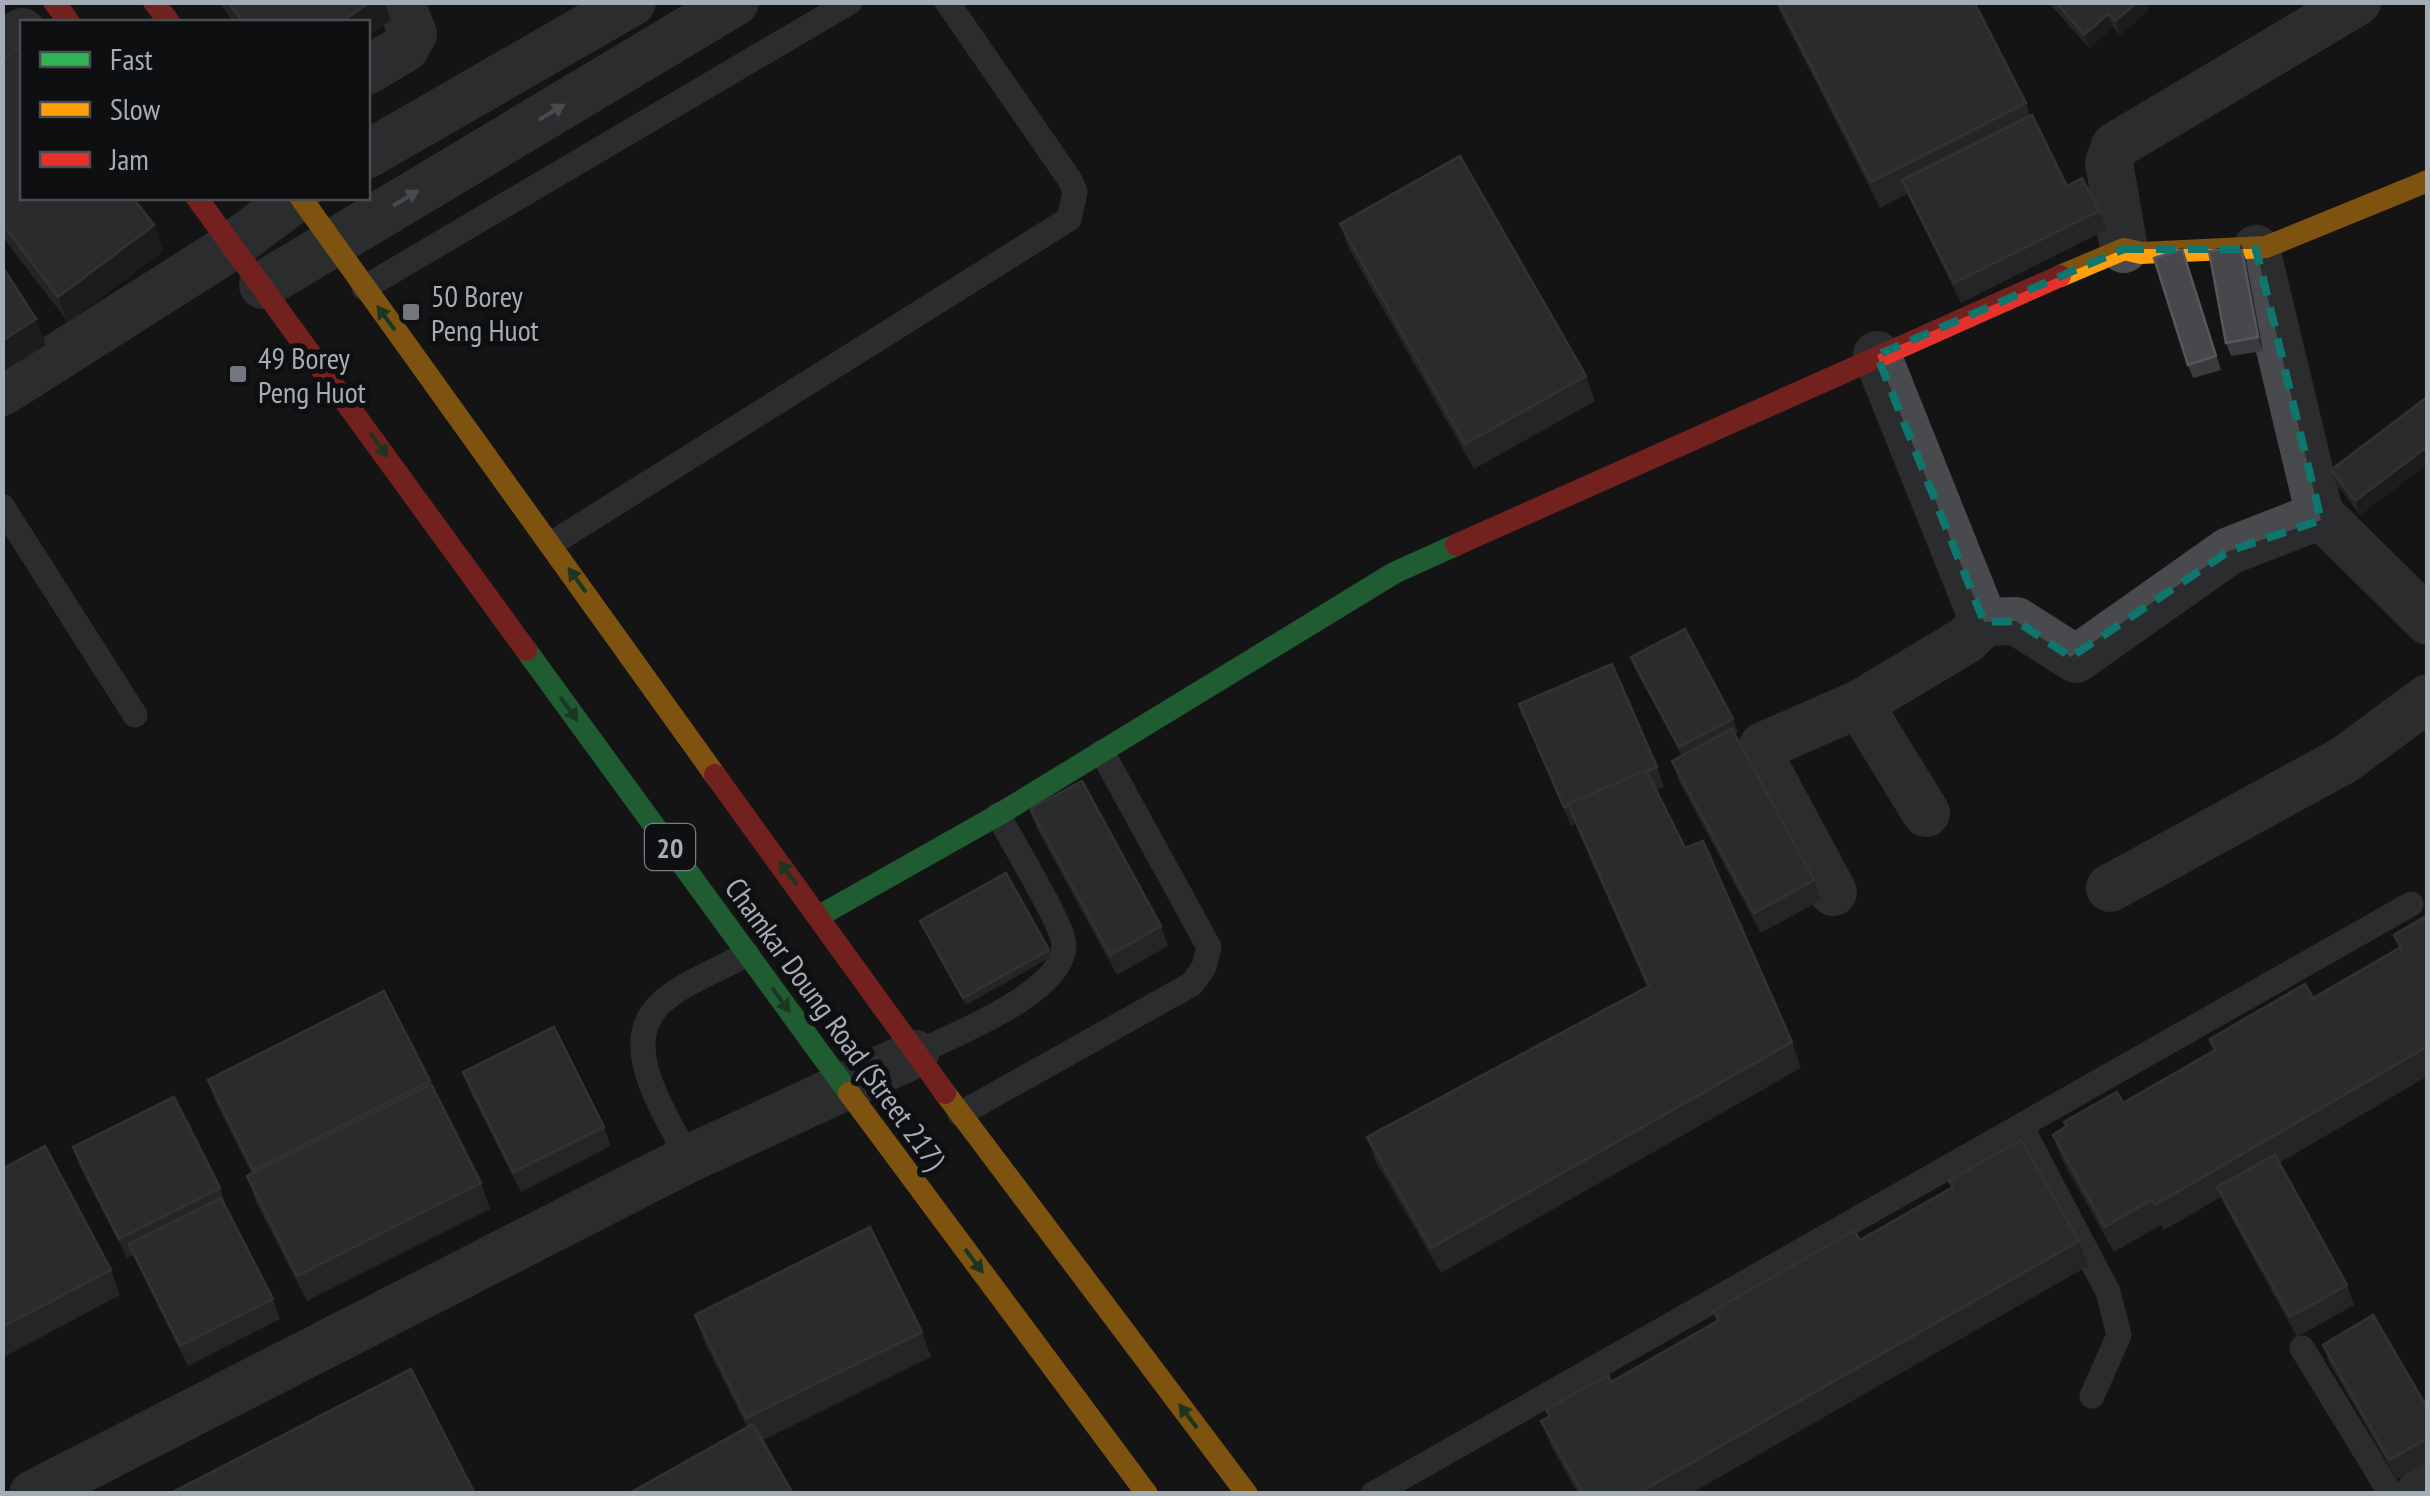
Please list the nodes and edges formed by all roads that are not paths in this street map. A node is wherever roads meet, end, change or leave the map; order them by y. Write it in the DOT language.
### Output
graph roads {
  1 [pos="400,2"];
  2 [pos="632,2"];
  3 [pos="735,2"];
  4 [pos="850,2"];
  5 [pos="948,2"];
  6 [pos="2357,2"];
  7 [pos="370,69"];
  8 [pos="370,153"];
  9 [pos="2428,181"];
  10 [pos="198,200"];
  11 [pos="296,200"];
  12 [pos="300,200"];
  13 [pos="331,243"];
  14 [pos="232,246"];
  15 [pos="2256,249"];
  16 [pos="2124,250"];
  17 [pos="263,285"];
  18 [pos="364,288"];
  19 [pos="1876,354"];
  20 [pos="2,392"];
  21 [pos="2,506"];
  22 [pos="2321,520"];
  23 [pos="551,544"];
  24 [pos="2428,621"];
  25 [pos="1984,622"];
  26 [pos="2428,698"];
  27 [pos="1860,704"];
  28 [pos="135,716"];
  29 [pos="1102,752"];
  30 [pos="1926,813"];
  31 [pos="998,815"];
  32 [pos="2110,888"];
  33 [pos="1832,892"];
  34 [pos="2411,904"];
  35 [pos="818,916"];
  36 [pos="747,954"];
  37 [pos="915,1054"];
  38 [pos="844,1087"];
  39 [pos="960,1114"];
  40 [pos="2021,1126"];
  41 [pos="688,1159"];
  42 [pos="2302,1348"];
  43 [pos="2092,1396"];
  44 [pos="2428,1486"];
  45 [pos="33,1494"];
  46 [pos="1147,1494"];
  47 [pos="1247,1494"];
  48 [pos="1374,1494"];
  49 [pos="2391,1494"];
  50 [pos="2419,1494"];
  1 -- 7 [label="street"];
  2 -- 8 [label="street"];
  13 -- 3 [label="street, one-way"];
  4 -- 18 [label="lane"];
  5 -- 23 [label="lane"];
  6 -- 16 [label="street"];
  9 -- 15 [label="main road"];
  10 -- 14 [label="main road, Chamkar Doung Road (Street 217) / 20"];
  11 -- 14 [label="street"];
  12 -- 13 [label="main road, Chamkar Doung Road (Street 217)"];
  13 -- 17 [label="street"];
  13 -- 18 [label="main road, Chamkar Doung Road (Street 217)"];
  14 -- 17 [label="main road, Chamkar Doung Road (Street 217) / 20"];
  14 -- 20 [label="street"];
  15 -- 16 [label="main road"];
  15 -- 22 [label="street"];
  16 -- 19 [label="main road"];
  17 -- 36 [label="main road, Chamkar Doung Road (Street 217) / 20, one-way"];
  23 -- 18 [label="main road, Chamkar Doung Road (Street 217), one-way"];
  19 -- 25 [label="street"];
  19 -- 29 [label="main road"];
  21 -- 28 [label="lane"];
  22 -- 24 [label="street"];
  22 -- 25 [label="street"];
  35 -- 23 [label="main road, Chamkar Doung Road (Street 217), one-way"];
  25 -- 27 [label="street"];
  26 -- 32 [label="street"];
  27 -- 30 [label="street"];
  27 -- 33 [label="street"];
  29 -- 31 [label="main road"];
  29 -- 39 [label="lane"];
  31 -- 35 [label="main road"];
  31 -- 37 [label="lane"];
  34 -- 40 [label="lane"];
  35 -- 37 [label="main road, Chamkar Doung Road (Street 217)"];
  36 -- 38 [label="main road, Chamkar Doung Road (Street 217) / 20, one-way"];
  36 -- 41 [label="lane"];
  37 -- 38 [label="street"];
  37 -- 39 [label="main road, Chamkar Doung Road (Street 217)"];
  38 -- 41 [label="street"];
  38 -- 46 [label="main road, Chamkar Doung Road (Street 217) / 20, one-way"];
  47 -- 39 [label="main road, Chamkar Doung Road (Street 217), one-way"];
  40 -- 43 [label="lane"];
  40 -- 48 [label="lane"];
  41 -- 45 [label="street"];
  42 -- 49 [label="lane"];
  44 -- 50 [label="street"];
}
